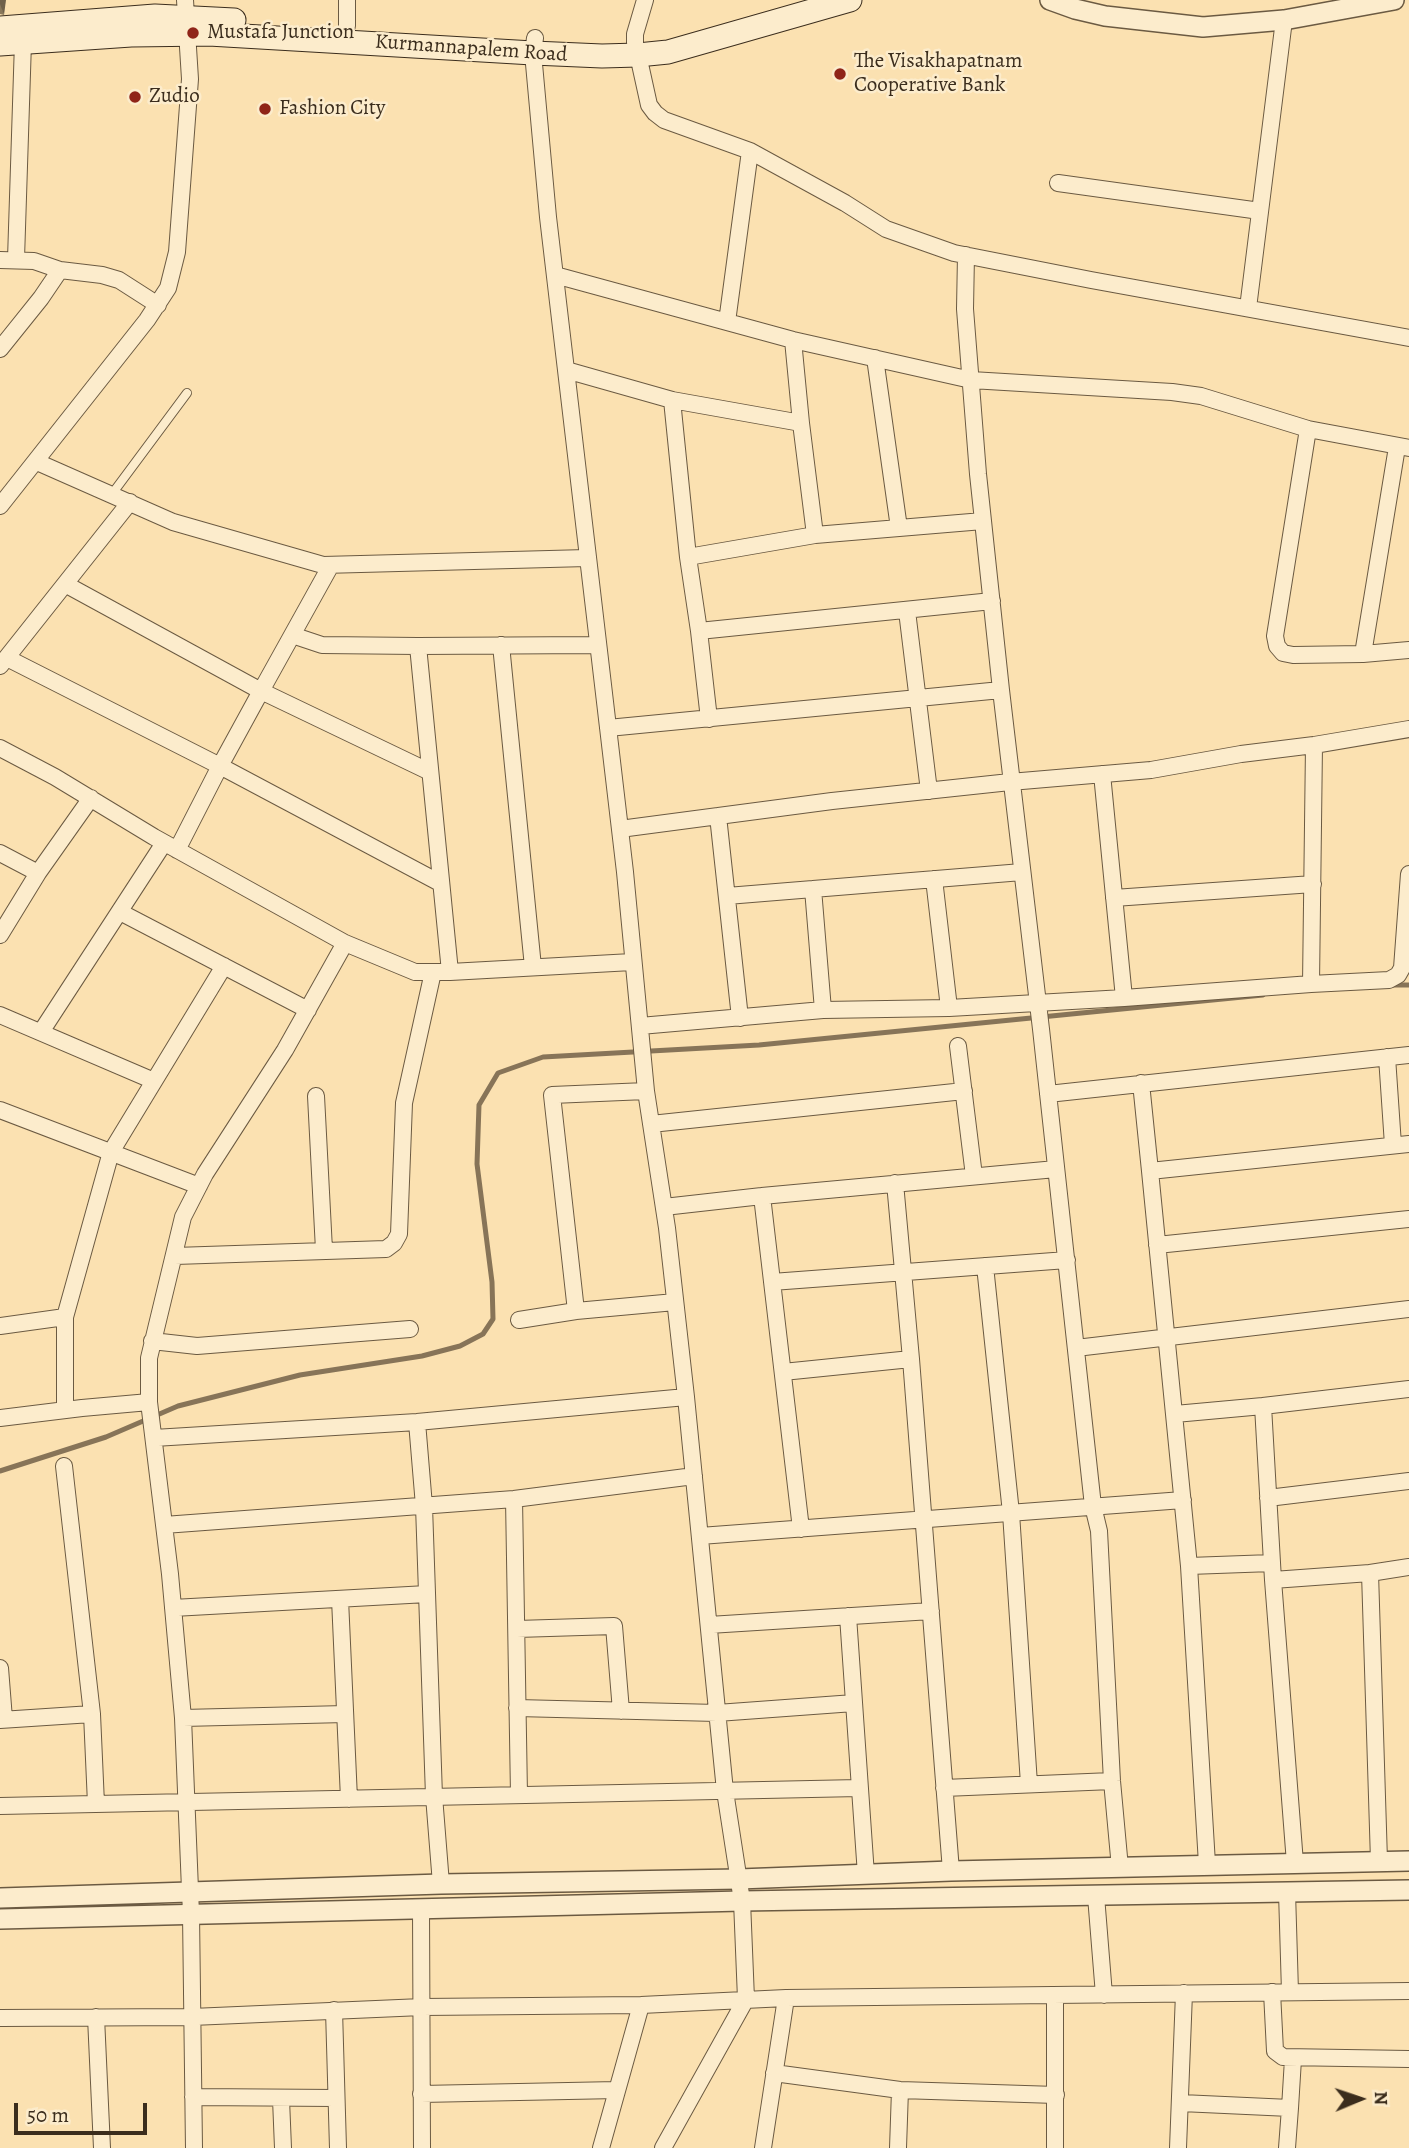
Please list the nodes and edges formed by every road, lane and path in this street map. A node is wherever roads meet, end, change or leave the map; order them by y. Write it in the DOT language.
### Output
graph roads {
  1 [pos="347,0"];
  2 [pos="645,0"];
  3 [pos="801,0"];
  4 [pos="850,0"];
  5 [pos="1050,0"];
  6 [pos="1394,0"];
  7 [pos="186,17"];
  8 [pos="1284,20"];
  9 [pos="347,26"];
  10 [pos="0,28"];
  11 [pos="23,42"];
  12 [pos="0,44"];
  13 [pos="534,46"];
  14 [pos="636,49"];
  15 [pos="750,151"];
  16 [pos="1058,183"];
  17 [pos="1260,211"];
  18 [pos="965,255"];
  19 [pos="8,259"];
  20 [pos="60,270"];
  21 [pos="555,275"];
  22 [pos="158,305"];
  23 [pos="1248,308"];
  24 [pos="727,322"];
  25 [pos="1409,338"];
  26 [pos="793,340"];
  27 [pos="0,349"];
  28 [pos="875,358"];
  29 [pos="566,370"];
  30 [pos="971,380"];
  31 [pos="187,393"];
  32 [pos="672,400"];
  33 [pos="801,423"];
  34 [pos="1308,429"];
  35 [pos="1403,447"];
  36 [pos="37,461"];
  37 [pos="112,494"];
  38 [pos="130,502"];
  39 [pos="0,506"];
  40 [pos="983,522"];
  41 [pos="899,528"];
  42 [pos="815,535"];
  43 [pos="688,556"];
  44 [pos="587,558"];
  45 [pos="331,565"];
  46 [pos="65,584"];
  47 [pos="992,601"];
  48 [pos="907,611"];
  49 [pos="699,631"];
  50 [pos="292,635"];
  51 [pos="501,645"];
  52 [pos="597,645"];
  53 [pos="418,646"];
  54 [pos="1409,650"];
  55 [pos="1363,654"];
  56 [pos="3,662"];
  57 [pos="1001,690"];
  58 [pos="261,691"];
  59 [pos="918,697"];
  60 [pos="709,719"];
  61 [pos="608,728"];
  62 [pos="1409,729"];
  63 [pos="1314,745"];
  64 [pos="0,748"];
  65 [pos="220,766"];
  66 [pos="430,772"];
  67 [pos="1102,774"];
  68 [pos="1010,782"];
  69 [pos="929,791"];
  70 [pos="91,798"];
  71 [pos="718,816"];
  72 [pos="620,830"];
  73 [pos="171,846"];
  74 [pos="0,852"];
  75 [pos="1022,872"];
  76 [pos="38,873"];
  77 [pos="1409,874"];
  78 [pos="933,879"];
  79 [pos="440,883"];
  80 [pos="1313,884"];
  81 [pos="813,889"];
  82 [pos="727,896"];
  83 [pos="1114,898"];
  84 [pos="120,912"];
  85 [pos="0,935"];
  86 [pos="345,943"];
  87 [pos="632,962"];
  88 [pos="224,966"];
  89 [pos="533,967"];
  90 [pos="442,972"];
  91 [pos="1311,984"];
  92 [pos="1124,998"];
  93 [pos="1039,1007"];
  94 [pos="949,1008"];
  95 [pos="308,1010"];
  96 [pos="822,1010"];
  97 [pos="0,1015"];
  98 [pos="740,1018"];
  99 [pos="640,1026"];
  100 [pos="41,1032"];
  101 [pos="958,1046"];
  102 [pos="1409,1055"];
  103 [pos="1387,1057"];
  104 [pos="154,1081"];
  105 [pos="1141,1083"];
  106 [pos="646,1091"];
  107 [pos="964,1091"];
  108 [pos="1048,1094"];
  109 [pos="316,1096"];
  110 [pos="0,1110"];
  111 [pos="651,1124"];
  112 [pos="1401,1144"];
  113 [pos="111,1152"];
  114 [pos="1056,1169"];
  115 [pos="1150,1171"];
  116 [pos="974,1176"];
  117 [pos="895,1183"];
  118 [pos="199,1186"];
  119 [pos="762,1196"];
  120 [pos="664,1207"];
  121 [pos="1409,1219"];
  122 [pos="1157,1245"];
  123 [pos="324,1250"];
  124 [pos="175,1256"];
  125 [pos="1067,1260"];
  126 [pos="985,1266"];
  127 [pos="903,1273"];
  128 [pos="772,1282"];
  129 [pos="675,1302"];
  130 [pos="1409,1308"];
  131 [pos="576,1311"];
  132 [pos="65,1317"];
  133 [pos="519,1320"];
  134 [pos="0,1326"];
  135 [pos="410,1329"];
  136 [pos="1166,1337"];
  137 [pos="152,1341"];
  138 [pos="1076,1348"];
  139 [pos="911,1359"];
  140 [pos="783,1372"];
  141 [pos="1409,1389"];
  142 [pos="686,1397"];
  143 [pos="1263,1406"];
  144 [pos="150,1407"];
  145 [pos="65,1410"];
  146 [pos="1175,1414"];
  147 [pos="0,1418"];
  148 [pos="417,1422"];
  149 [pos="153,1434"];
  150 [pos="64,1466"];
  151 [pos="694,1476"];
  152 [pos="1409,1481"];
  153 [pos="1268,1498"];
  154 [pos="514,1499"];
  155 [pos="1183,1500"];
  156 [pos="424,1506"];
  157 [pos="1093,1506"];
  158 [pos="1011,1513"];
  159 [pos="924,1521"];
  160 [pos="164,1525"];
  161 [pos="801,1529"];
  162 [pos="700,1536"];
  163 [pos="1272,1563"];
  164 [pos="1189,1566"];
  165 [pos="1409,1567"];
  166 [pos="1370,1573"];
  167 [pos="1273,1580"];
  168 [pos="427,1594"];
  169 [pos="340,1600"];
  170 [pos="173,1608"];
  171 [pos="931,1611"];
  172 [pos="848,1616"];
  173 [pos="709,1625"];
  174 [pos="517,1629"];
  175 [pos="0,1668"];
  176 [pos="854,1703"];
  177 [pos="517,1708"];
  178 [pos="621,1710"];
  179 [pos="717,1713"];
  180 [pos="92,1714"];
  181 [pos="345,1714"];
  182 [pos="183,1718"];
  183 [pos="2,1719"];
  184 [pos="1112,1781"];
  185 [pos="1029,1784"];
  186 [pos="859,1788"];
  187 [pos="944,1788"];
  188 [pos="725,1791"];
  189 [pos="519,1795"];
  190 [pos="434,1797"];
  191 [pos="349,1799"];
  192 [pos="186,1803"];
  193 [pos="96,1804"];
  194 [pos="0,1806"];
  195 [pos="1379,1861"];
  196 [pos="1409,1861"];
  197 [pos="1295,1863"];
  198 [pos="1207,1864"];
  199 [pos="1120,1868"];
  200 [pos="951,1871"];
  201 [pos="866,1875"];
  202 [pos="739,1879"];
  203 [pos="441,1884"];
  204 [pos="1409,1890"];
  205 [pos="190,1892"];
  206 [pos="1287,1892"];
  207 [pos="1096,1896"];
  208 [pos="0,1898"];
  209 [pos="742,1901"];
  210 [pos="421,1908"];
  211 [pos="191,1914"];
  212 [pos="0,1919"];
  213 [pos="1409,1991"];
  214 [pos="1272,1992"];
  215 [pos="1290,1992"];
  216 [pos="1184,1993"];
  217 [pos="1055,1995"];
  218 [pos="1104,1995"];
  219 [pos="786,1998"];
  220 [pos="746,1999"];
  221 [pos="641,2005"];
  222 [pos="422,2007"];
  223 [pos="334,2011"];
  224 [pos="96,2017"];
  225 [pos="192,2017"];
  226 [pos="0,2018"];
  227 [pos="1293,2059"];
  228 [pos="1409,2059"];
  229 [pos="774,2073"];
  230 [pos="617,2090"];
  231 [pos="900,2090"];
  232 [pos="421,2094"];
  233 [pos="1056,2095"];
  234 [pos="193,2097"];
  235 [pos="337,2098"];
  236 [pos="281,2099"];
  237 [pos="1181,2103"];
  238 [pos="1290,2108"];
  239 [pos="102,2148"];
  240 [pos="194,2148"];
  241 [pos="283,2148"];
  242 [pos="338,2148"];
  243 [pos="422,2148"];
  244 [pos="601,2148"];
  245 [pos="663,2148"];
  246 [pos="763,2148"];
  247 [pos="898,2148"];
  248 [pos="1055,2148"];
  249 [pos="1178,2148"];
  250 [pos="1287,2148"];
  1 -- 9 [label="street"];
  2 -- 14 [label="street"];
  3 -- 14 [label="main road"];
  4 -- 14 [label="main road, Kurmannapalem Road"];
  5 -- 8 [label="street"];
  6 -- 8 [label="street"];
  7 -- 9 [label="main road"];
  7 -- 10 [label="main road"];
  7 -- 11 [label="main road, Kurmannapalem Road"];
  7 -- 13 [label="main road, Kurmannapalem Road"];
  7 -- 22 [label="street"];
  8 -- 17 [label="street"];
  9 -- 13 [label="main road"];
  11 -- 12 [label="main road, Kurmannapalem Road"];
  11 -- 19 [label="street"];
  13 -- 14 [label="main road, Kurmannapalem Road"];
  13 -- 21 [label="street"];
  14 -- 15 [label="street"];
  15 -- 18 [label="street"];
  15 -- 24 [label="street"];
  16 -- 17 [label="street"];
  17 -- 23 [label="street"];
  18 -- 23 [label="street"];
  18 -- 30 [label="street"];
  19 -- 20 [label="street"];
  20 -- 22 [label="street"];
  20 -- 27 [label="street"];
  21 -- 24 [label="street"];
  21 -- 29 [label="street"];
  22 -- 36 [label="street"];
  23 -- 25 [label="street"];
  24 -- 26 [label="street"];
  26 -- 28 [label="street"];
  26 -- 33 [label="street"];
  28 -- 30 [label="street"];
  28 -- 41 [label="street"];
  29 -- 32 [label="street"];
  29 -- 44 [label="street"];
  30 -- 34 [label="street"];
  30 -- 40 [label="street"];
  31 -- 37 [label="lane"];
  32 -- 33 [label="street"];
  32 -- 43 [label="street"];
  33 -- 42 [label="street"];
  34 -- 35 [label="street"];
  34 -- 55 [label="street"];
  35 -- 55 [label="street"];
  36 -- 37 [label="street"];
  36 -- 39 [label="street"];
  37 -- 38 [label="street"];
  38 -- 45 [label="street"];
  38 -- 46 [label="street"];
  40 -- 41 [label="street"];
  40 -- 47 [label="street"];
  41 -- 42 [label="street"];
  42 -- 43 [label="street"];
  43 -- 49 [label="street"];
  44 -- 45 [label="street"];
  44 -- 52 [label="street"];
  45 -- 50 [label="street"];
  46 -- 56 [label="street"];
  46 -- 58 [label="street"];
  47 -- 48 [label="street"];
  47 -- 57 [label="street"];
  48 -- 49 [label="street"];
  48 -- 59 [label="street"];
  49 -- 60 [label="street"];
  50 -- 53 [label="street"];
  50 -- 58 [label="street"];
  51 -- 52 [label="street"];
  51 -- 53 [label="street"];
  51 -- 89 [label="street"];
  52 -- 61 [label="street"];
  53 -- 66 [label="street"];
  54 -- 55 [label="street"];
  56 -- 65 [label="street"];
  57 -- 59 [label="street"];
  57 -- 68 [label="street"];
  58 -- 65 [label="street"];
  58 -- 66 [label="street"];
  59 -- 60 [label="street"];
  59 -- 69 [label="street"];
  60 -- 61 [label="street"];
  61 -- 72 [label="street"];
  62 -- 63 [label="street"];
  63 -- 67 [label="street"];
  63 -- 80 [label="street"];
  64 -- 70 [label="street"];
  65 -- 73 [label="street"];
  65 -- 79 [label="street"];
  66 -- 79 [label="street"];
  67 -- 68 [label="street"];
  67 -- 83 [label="street"];
  68 -- 69 [label="street"];
  68 -- 75 [label="street"];
  69 -- 71 [label="street"];
  70 -- 73 [label="street"];
  70 -- 76 [label="street"];
  71 -- 72 [label="street"];
  71 -- 82 [label="street"];
  72 -- 87 [label="street"];
  73 -- 84 [label="street"];
  73 -- 86 [label="street"];
  74 -- 76 [label="street"];
  75 -- 78 [label="street"];
  75 -- 93 [label="street"];
  76 -- 85 [label="street"];
  77 -- 91 [label="street"];
  78 -- 81 [label="street"];
  78 -- 94 [label="street"];
  79 -- 90 [label="street"];
  80 -- 83 [label="street"];
  80 -- 91 [label="street"];
  81 -- 82 [label="street"];
  81 -- 96 [label="street"];
  82 -- 98 [label="street"];
  83 -- 92 [label="street"];
  84 -- 88 [label="street"];
  84 -- 100 [label="street"];
  86 -- 90 [label="street"];
  86 -- 95 [label="street"];
  87 -- 89 [label="street"];
  87 -- 99 [label="street"];
  88 -- 95 [label="street"];
  88 -- 104 [label="street"];
  89 -- 90 [label="street"];
  90 -- 123 [label="street"];
  91 -- 92 [label="street"];
  92 -- 93 [label="street"];
  93 -- 94 [label="street"];
  93 -- 108 [label="street"];
  94 -- 96 [label="street"];
  95 -- 118 [label="street"];
  96 -- 98 [label="street"];
  97 -- 100 [label="street"];
  98 -- 99 [label="street"];
  99 -- 106 [label="street"];
  100 -- 104 [label="street"];
  101 -- 107 [label="street"];
  102 -- 103 [label="street"];
  103 -- 105 [label="street"];
  103 -- 112 [label="street"];
  104 -- 113 [label="street"];
  105 -- 108 [label="street"];
  105 -- 115 [label="street"];
  106 -- 111 [label="street"];
  106 -- 131 [label="street"];
  107 -- 111 [label="street"];
  107 -- 116 [label="street"];
  108 -- 114 [label="street"];
  109 -- 123 [label="street"];
  110 -- 113 [label="street"];
  111 -- 120 [label="street"];
  112 -- 115 [label="street"];
  113 -- 118 [label="street"];
  113 -- 132 [label="street"];
  114 -- 116 [label="street"];
  114 -- 125 [label="street"];
  115 -- 122 [label="street"];
  116 -- 117 [label="street"];
  117 -- 119 [label="street"];
  117 -- 127 [label="street"];
  118 -- 124 [label="street"];
  119 -- 120 [label="street"];
  119 -- 128 [label="street"];
  120 -- 129 [label="street"];
  121 -- 122 [label="street"];
  122 -- 136 [label="street"];
  123 -- 124 [label="street"];
  124 -- 137 [label="street"];
  125 -- 126 [label="street"];
  125 -- 138 [label="street"];
  126 -- 127 [label="street"];
  126 -- 158 [label="street"];
  127 -- 128 [label="street"];
  127 -- 139 [label="street"];
  128 -- 140 [label="street"];
  129 -- 131 [label="street"];
  129 -- 142 [label="street"];
  130 -- 136 [label="street"];
  131 -- 133 [label="street"];
  132 -- 134 [label="street"];
  132 -- 145 [label="street"];
  135 -- 137 [label="street"];
  136 -- 138 [label="street"];
  136 -- 146 [label="street"];
  137 -- 144 [label="street"];
  138 -- 157 [label="street"];
  139 -- 140 [label="street"];
  139 -- 159 [label="street"];
  140 -- 161 [label="street"];
  141 -- 143 [label="street"];
  142 -- 148 [label="street"];
  142 -- 151 [label="street"];
  143 -- 146 [label="street"];
  143 -- 153 [label="street"];
  144 -- 145 [label="street"];
  144 -- 149 [label="street"];
  145 -- 147 [label="street"];
  146 -- 155 [label="street"];
  148 -- 149 [label="street"];
  148 -- 156 [label="street"];
  149 -- 160 [label="street"];
  150 -- 180 [label="street"];
  151 -- 154 [label="street"];
  151 -- 162 [label="street"];
  152 -- 153 [label="street"];
  153 -- 163 [label="street"];
  154 -- 156 [label="street"];
  154 -- 174 [label="street"];
  155 -- 157 [label="street"];
  155 -- 164 [label="street"];
  156 -- 160 [label="street"];
  156 -- 168 [label="street"];
  157 -- 158 [label="street"];
  157 -- 184 [label="street"];
  158 -- 159 [label="street"];
  158 -- 185 [label="street"];
  159 -- 161 [label="street"];
  159 -- 171 [label="street"];
  160 -- 170 [label="street"];
  161 -- 162 [label="street"];
  162 -- 173 [label="street"];
  163 -- 164 [label="street"];
  163 -- 167 [label="street"];
  164 -- 198 [label="street"];
  165 -- 166 [label="street"];
  166 -- 167 [label="street"];
  166 -- 195 [label="street"];
  167 -- 197 [label="street"];
  168 -- 169 [label="street"];
  168 -- 190 [label="street"];
  169 -- 170 [label="street"];
  169 -- 181 [label="street"];
  170 -- 182 [label="street"];
  171 -- 172 [label="street"];
  171 -- 187 [label="street"];
  172 -- 173 [label="street"];
  172 -- 176 [label="street"];
  173 -- 179 [label="street"];
  174 -- 177 [label="street"];
  174 -- 178 [label="street"];
  175 -- 183 [label="street"];
  176 -- 179 [label="street"];
  176 -- 186 [label="street"];
  177 -- 178 [label="street"];
  177 -- 189 [label="street"];
  178 -- 179 [label="street"];
  179 -- 188 [label="street"];
  180 -- 183 [label="street"];
  180 -- 193 [label="street"];
  181 -- 182 [label="street"];
  181 -- 191 [label="street"];
  182 -- 192 [label="street"];
  184 -- 185 [label="street"];
  184 -- 199 [label="street"];
  185 -- 187 [label="street"];
  186 -- 188 [label="street"];
  186 -- 201 [label="street"];
  187 -- 200 [label="street"];
  188 -- 189 [label="street"];
  188 -- 202 [label="street"];
  189 -- 190 [label="street"];
  190 -- 191 [label="street"];
  190 -- 203 [label="street"];
  191 -- 192 [label="street"];
  192 -- 193 [label="street"];
  192 -- 205 [label="street"];
  193 -- 194 [label="street"];
  195 -- 196 [label="street"];
  195 -- 197 [label="street"];
  197 -- 198 [label="street"];
  198 -- 199 [label="street"];
  199 -- 200 [label="street"];
  200 -- 201 [label="street"];
  201 -- 202 [label="street"];
  202 -- 203 [label="street"];
  202 -- 209 [label="street"];
  203 -- 205 [label="street"];
  204 -- 206 [label="street"];
  205 -- 208 [label="street"];
  205 -- 211 [label="street"];
  206 -- 207 [label="street"];
  206 -- 215 [label="street"];
  207 -- 209 [label="street"];
  207 -- 218 [label="street"];
  209 -- 210 [label="street"];
  209 -- 220 [label="street"];
  210 -- 211 [label="street"];
  210 -- 222 [label="street"];
  211 -- 212 [label="street"];
  211 -- 225 [label="street"];
  213 -- 215 [label="street"];
  214 -- 215 [label="street"];
  214 -- 216 [label="street"];
  214 -- 227 [label="street"];
  216 -- 218 [label="street"];
  216 -- 237 [label="street"];
  217 -- 218 [label="street"];
  217 -- 219 [label="street"];
  217 -- 233 [label="street"];
  219 -- 220 [label="street"];
  219 -- 229 [label="street"];
  220 -- 221 [label="street"];
  220 -- 245 [label="street"];
  221 -- 222 [label="street"];
  221 -- 230 [label="street"];
  222 -- 223 [label="street"];
  222 -- 232 [label="street"];
  223 -- 225 [label="street"];
  223 -- 235 [label="street"];
  224 -- 225 [label="street"];
  224 -- 226 [label="street"];
  224 -- 239 [label="street"];
  225 -- 234 [label="street"];
  227 -- 228 [label="street"];
  227 -- 238 [label="street"];
  229 -- 231 [label="street"];
  229 -- 246 [label="street"];
  230 -- 232 [label="street"];
  230 -- 244 [label="street"];
  231 -- 233 [label="street"];
  231 -- 247 [label="street"];
  232 -- 243 [label="street"];
  233 -- 248 [label="street"];
  234 -- 236 [label="street"];
  234 -- 240 [label="street"];
  235 -- 236 [label="street"];
  235 -- 242 [label="street"];
  236 -- 241 [label="street"];
  237 -- 238 [label="street"];
  237 -- 249 [label="street"];
  238 -- 250 [label="street"];
}
